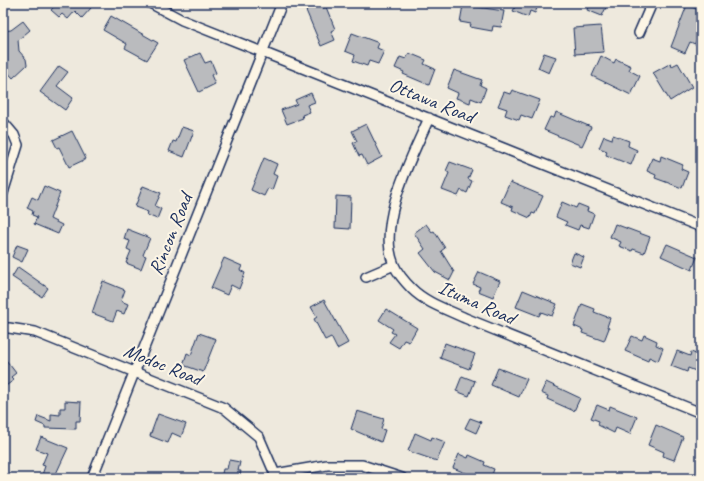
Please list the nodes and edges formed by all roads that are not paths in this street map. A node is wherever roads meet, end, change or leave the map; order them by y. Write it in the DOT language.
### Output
graph roads {
  1 [pos="150,3"];
  2 [pos="282,3"];
  3 [pos="652,3"];
  4 [pos="639,33"];
  5 [pos="263,51"];
  6 [pos="429,118"];
  7 [pos="3,122"];
  8 [pos="3,193"];
  9 [pos="701,227"];
  10 [pos="394,265"];
  11 [pos="366,277"];
  12 [pos="3,328"];
  13 [pos="134,371"];
  14 [pos="701,413"];
  15 [pos="275,476"];
  16 [pos="92,478"];
  17 [pos="402,478"];
  1 -- 5 [label="street, Ottawa Road"];
  2 -- 5 [label="street, Rincon Road"];
  3 -- 4 [label="street"];
  5 -- 6 [label="street, Ottawa Road"];
  5 -- 13 [label="street, Rincon Road"];
  6 -- 9 [label="street, Ottawa Road"];
  6 -- 10 [label="street, Ituma Road"];
  7 -- 8 [label="street"];
  10 -- 11 [label="street"];
  10 -- 14 [label="street, Ituma Road"];
  12 -- 13 [label="street, Modoc Road"];
  13 -- 15 [label="street, Modoc Road"];
  13 -- 16 [label="street, Rincon Road"];
  15 -- 17 [label="street"];
}
